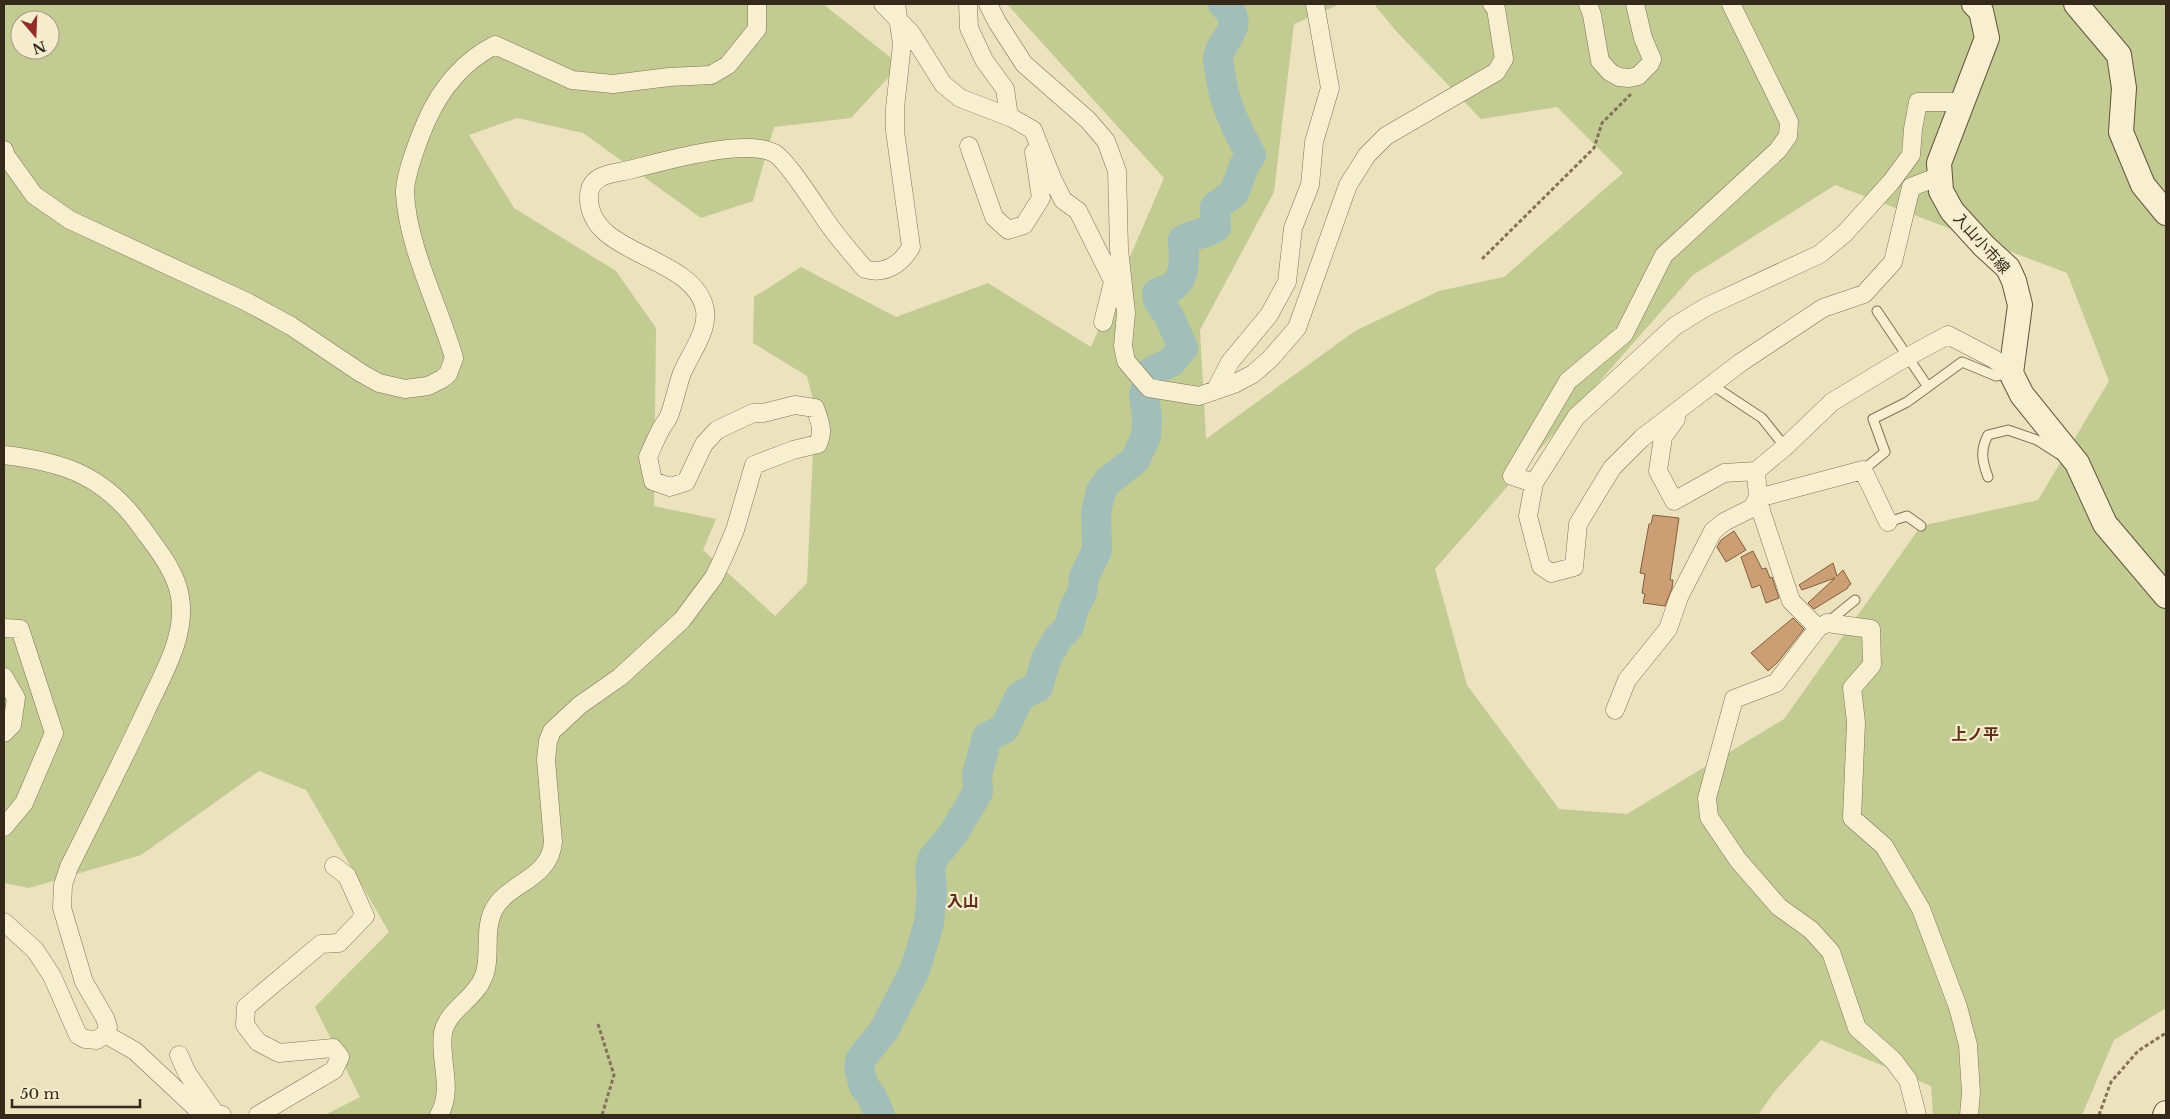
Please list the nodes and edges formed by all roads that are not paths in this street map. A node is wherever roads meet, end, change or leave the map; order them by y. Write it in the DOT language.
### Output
graph roads {
  1 [pos="757,4"];
  2 [pos="883,4"];
  3 [pos="968,4"];
  4 [pos="988,4"];
  5 [pos="1315,4"];
  6 [pos="1492,4"];
  7 [pos="1588,4"];
  8 [pos="1635,4"];
  9 [pos="1732,4"];
  10 [pos="1974,4"];
  11 [pos="2076,4"];
  12 [pos="897,12"];
  13 [pos="1962,102"];
  14 [pos="1009,117"];
  15 [pos="1038,144"];
  16 [pos="969,146"];
  17 [pos="4,150"];
  18 [pos="1940,176"];
  19 [pos="2166,213"];
  20 [pos="1120,255"];
  21 [pos="1113,281"];
  22 [pos="1877,311"];
  23 [pos="1103,322"];
  24 [pos="1907,357"];
  25 [pos="2011,373"];
  26 [pos="1712,385"];
  27 [pos="1928,387"];
  28 [pos="1215,391"];
  29 [pos="1676,412"];
  30 [pos="1786,447"];
  31 [pos="4,455"];
  32 [pos="2077,462"];
  33 [pos="1863,470"];
  34 [pos="1756,471"];
  35 [pos="1988,477"];
  36 [pos="1534,482"];
  37 [pos="1758,498"];
  38 [pos="1888,522"];
  39 [pos="1922,526"];
  40 [pos="2166,596"];
  41 [pos="1855,600"];
  42 [pos="1822,626"];
  43 [pos="4,628"];
  44 [pos="4,677"];
  45 [pos="1615,710"];
  46 [pos="4,733"];
  47 [pos="4,826"];
  48 [pos="334,866"];
  49 [pos="4,922"];
  50 [pos="105,1034"];
  51 [pos="180,1055"];
  52 [pos="218,1114"];
  53 [pos="258,1115"];
  54 [pos="438,1115"];
  55 [pos="1917,1115"];
  56 [pos="1969,1115"];
  1 -- 17 [label="street"];
  2 -- 12 [label="street"];
  3 -- 14 [label="street"];
  4 -- 20 [label="street"];
  5 -- 28 [label="street"];
  6 -- 28 [label="street"];
  7 -- 8 [label="street"];
  9 -- 36 [label="street"];
  10 -- 13 [label="main road, 入山小市線"];
  11 -- 19 [label="main road"];
  12 -- 14 [label="street"];
  12 -- 54 [label="street"];
  13 -- 18 [label="main road, 入山小市線"];
  13 -- 36 [label="street"];
  14 -- 15 [label="street"];
  15 -- 16 [label="street"];
  15 -- 21 [label="street"];
  18 -- 25 [label="main road, 入山小市線"];
  18 -- 26 [label="street"];
  20 -- 21 [label="street"];
  20 -- 28 [label="street"];
  21 -- 23 [label="street"];
  22 -- 24 [label="lane"];
  24 -- 25 [label="street"];
  24 -- 27 [label="lane"];
  24 -- 30 [label="street"];
  25 -- 27 [label="lane"];
  25 -- 32 [label="main road"];
  26 -- 29 [label="street"];
  26 -- 30 [label="lane"];
  27 -- 33 [label="lane"];
  29 -- 34 [label="street"];
  29 -- 36 [label="street"];
  30 -- 34 [label="street"];
  31 -- 50 [label="street"];
  32 -- 35 [label="lane"];
  32 -- 40 [label="main road"];
  33 -- 37 [label="street"];
  33 -- 38 [label="street"];
  34 -- 37 [label="street"];
  37 -- 42 [label="street"];
  37 -- 45 [label="street"];
  38 -- 39 [label="lane"];
  41 -- 42 [label="lane"];
  42 -- 55 [label="street"];
  42 -- 56 [label="street"];
  43 -- 47 [label="street"];
  44 -- 46 [label="street"];
  48 -- 53 [label="street"];
  49 -- 50 [label="street"];
  50 -- 52 [label="street"];
  51 -- 52 [label="street"];
}
